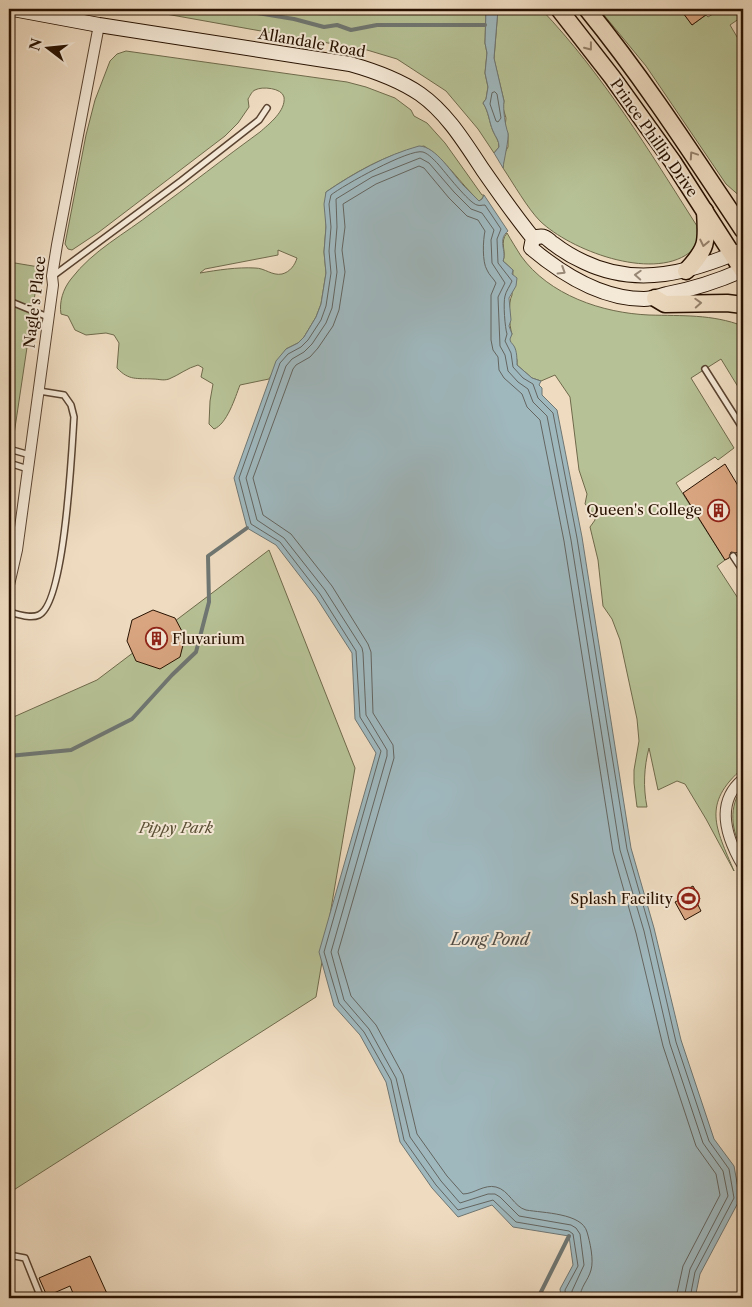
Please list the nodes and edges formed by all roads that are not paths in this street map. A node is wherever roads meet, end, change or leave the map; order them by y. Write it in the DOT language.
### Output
graph roads {
  1 [pos="12,9"];
  2 [pos="559,9"];
  3 [pos="587,9"];
  4 [pos="99,25"];
  5 [pos="267,108"];
  6 [pos="720,195"];
  7 [pos="705,209"];
  8 [pos="743,210"];
  9 [pos="743,230"];
  10 [pos="533,238"];
  11 [pos="738,252"];
  12 [pos="743,270"];
  13 [pos="686,271"];
  14 [pos="52,276"];
  15 [pos="655,298"];
  16 [pos="9,301"];
  17 [pos="743,306"];
  18 [pos="48,317"];
  19 [pos="706,369"];
  20 [pos="38,391"];
  21 [pos="743,429"];
  22 [pos="9,449"];
  23 [pos="30,455"];
  24 [pos="9,463"];
  25 [pos="28,469"];
  26 [pos="733,556"];
  27 [pos="743,571"];
  28 [pos="9,585"];
  29 [pos="9,612"];
  30 [pos="743,779"];
  31 [pos="743,866"];
  32 [pos="9,1255"];
  33 [pos="41,1298"];
  1 -- 4 [label="main road, Allandale Road"];
  2 -- 7 [label="main road, Prince Phillip Drive, one-way"];
  6 -- 3 [label="main road, Prince Phillip Drive, one-way"];
  4 -- 10 [label="main road, Allandale Road"];
  4 -- 14 [label="street, Nagle's Place"];
  5 -- 14 [label="lane"];
  6 -- 8 [label="main road"];
  6 -- 9 [label="main road, Prince Phillip Drive"];
  7 -- 11 [label="main road, Prince Phillip Drive"];
  7 -- 13 [label="main road, one-way"];
  13 -- 10 [label="main road, one-way"];
  10 -- 15 [label="main road, Allandale Road, one-way"];
  11 -- 12 [label="main road, Prince Phillip Drive"];
  11 -- 13 [label="main road"];
  12 -- 15 [label="main road, Allandale Road"];
  14 -- 18 [label="street, Nagle's Place"];
  15 -- 17 [label="main road, one-way"];
  16 -- 18 [label="lane"];
  18 -- 20 [label="street, Nagle's Place"];
  19 -- 21 [label="lane"];
  20 -- 23 [label="street, Nagle's Place"];
  20 -- 29 [label="lane"];
  22 -- 23 [label="lane"];
  23 -- 25 [label="street, Nagle's Place"];
  24 -- 25 [label="lane"];
  25 -- 28 [label="street, Nagle's Place"];
  26 -- 27 [label="lane"];
  30 -- 31 [label="street"];
  32 -- 33 [label="lane"];
}
